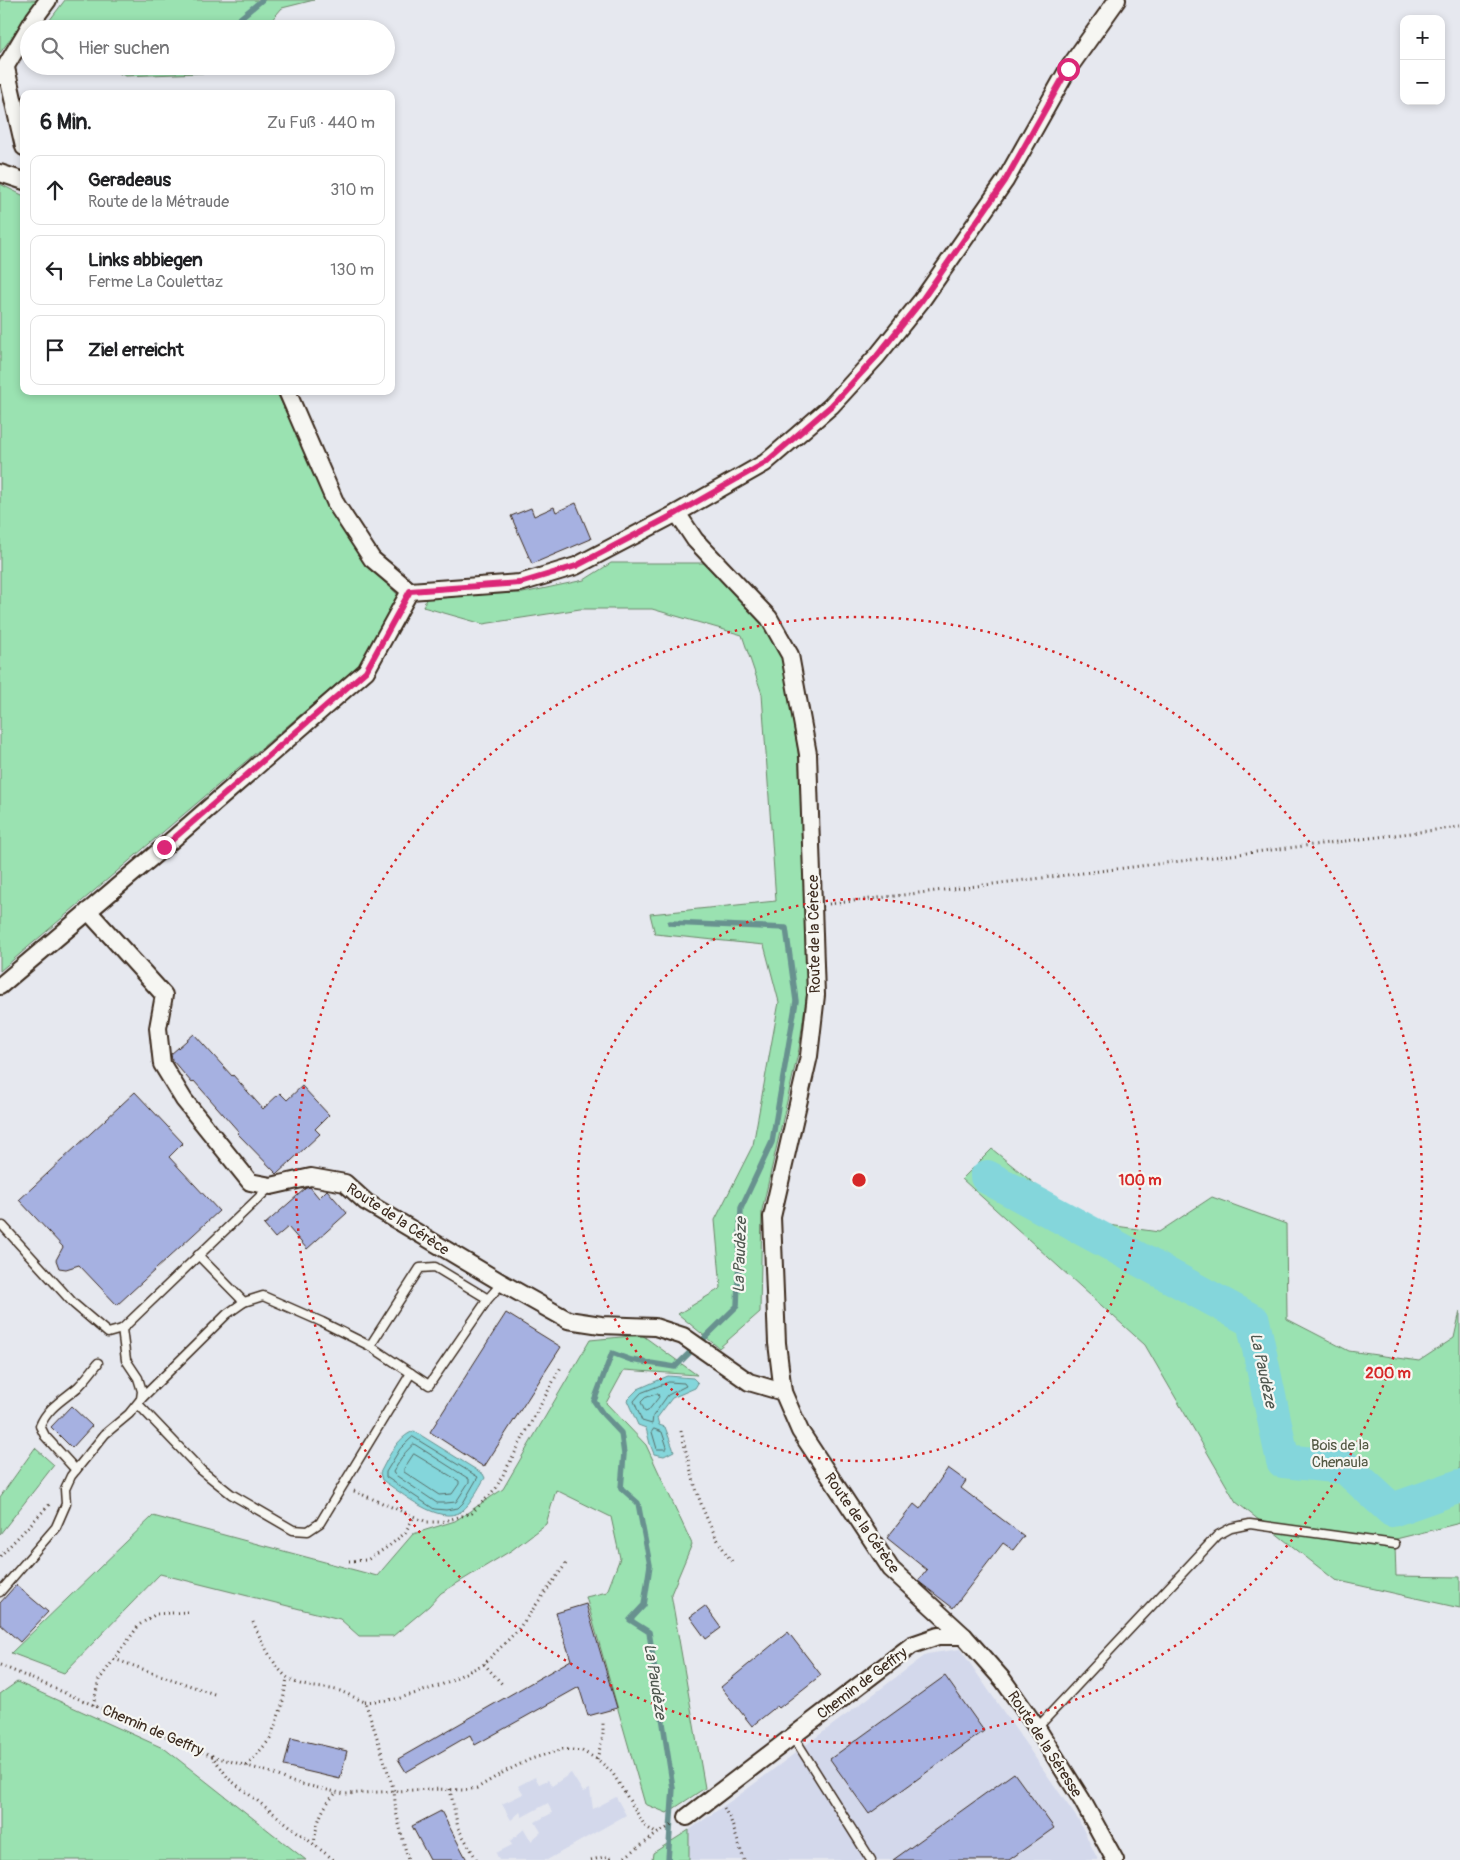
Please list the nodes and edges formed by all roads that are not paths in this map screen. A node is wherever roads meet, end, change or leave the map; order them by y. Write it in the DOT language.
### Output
graph roads {
  1 [pos="48,0"];
  2 [pos="1117,0"];
  3 [pos="33,20"];
  4 [pos="20,43"];
  5 [pos="3,72"];
  6 [pos="20,133"];
  7 [pos="0,173"];
  8 [pos="20,179"];
  9 [pos="289,395"];
  10 [pos="677,513"];
  11 [pos="410,591"];
  12 [pos="88,911"];
  13 [pos="0,986"];
  14 [pos="271,1186"];
  15 [pos="3,1226"];
  16 [pos="198,1255"];
  17 [pos="502,1283"];
  18 [pos="488,1299"];
  19 [pos="244,1302"];
  20 [pos="122,1329"];
  21 [pos="370,1346"];
  22 [pos="98,1363"];
  23 [pos="411,1373"];
  24 [pos="783,1392"];
  25 [pos="139,1402"];
  26 [pos="76,1470"];
  27 [pos="1395,1544"];
  28 [pos="0,1592"];
  29 [pos="964,1636"];
  30 [pos="1037,1728"];
  31 [pos="793,1736"];
  32 [pos="687,1817"];
  33 [pos="871,1860"];
  34 [pos="1115,1860"];
  1 -- 3 [label="street"];
  2 -- 10 [label="street"];
  4 -- 5 [label="street"];
  5 -- 6 [label="street"];
  7 -- 8 [label="street"];
  9 -- 11 [label="street"];
  10 -- 11 [label="street"];
  10 -- 24 [label="street, Route de la Cérèce"];
  11 -- 12 [label="street"];
  12 -- 13 [label="street"];
  12 -- 14 [label="street, Route de la Cérèce"];
  14 -- 16 [label="lane"];
  14 -- 17 [label="street, Route de la Cérèce"];
  15 -- 20 [label="lane"];
  16 -- 19 [label="lane"];
  16 -- 20 [label="lane"];
  17 -- 18 [label="lane"];
  17 -- 24 [label="street, Route de la Cérèce"];
  18 -- 21 [label="lane"];
  18 -- 23 [label="lane"];
  19 -- 21 [label="lane"];
  19 -- 25 [label="lane"];
  20 -- 25 [label="lane"];
  21 -- 23 [label="lane"];
  22 -- 26 [label="lane"];
  23 -- 25 [label="lane"];
  24 -- 29 [label="street, Route de la Cérèce"];
  25 -- 26 [label="lane"];
  26 -- 28 [label="lane"];
  27 -- 30 [label="lane"];
  29 -- 30 [label="street, Route de la Séresse"];
  29 -- 31 [label="street, Chemin de Geffry"];
  30 -- 34 [label="street, Route de la Séresse"];
  31 -- 32 [label="street, Chemin de Geffry"];
  31 -- 33 [label="lane"];
}
